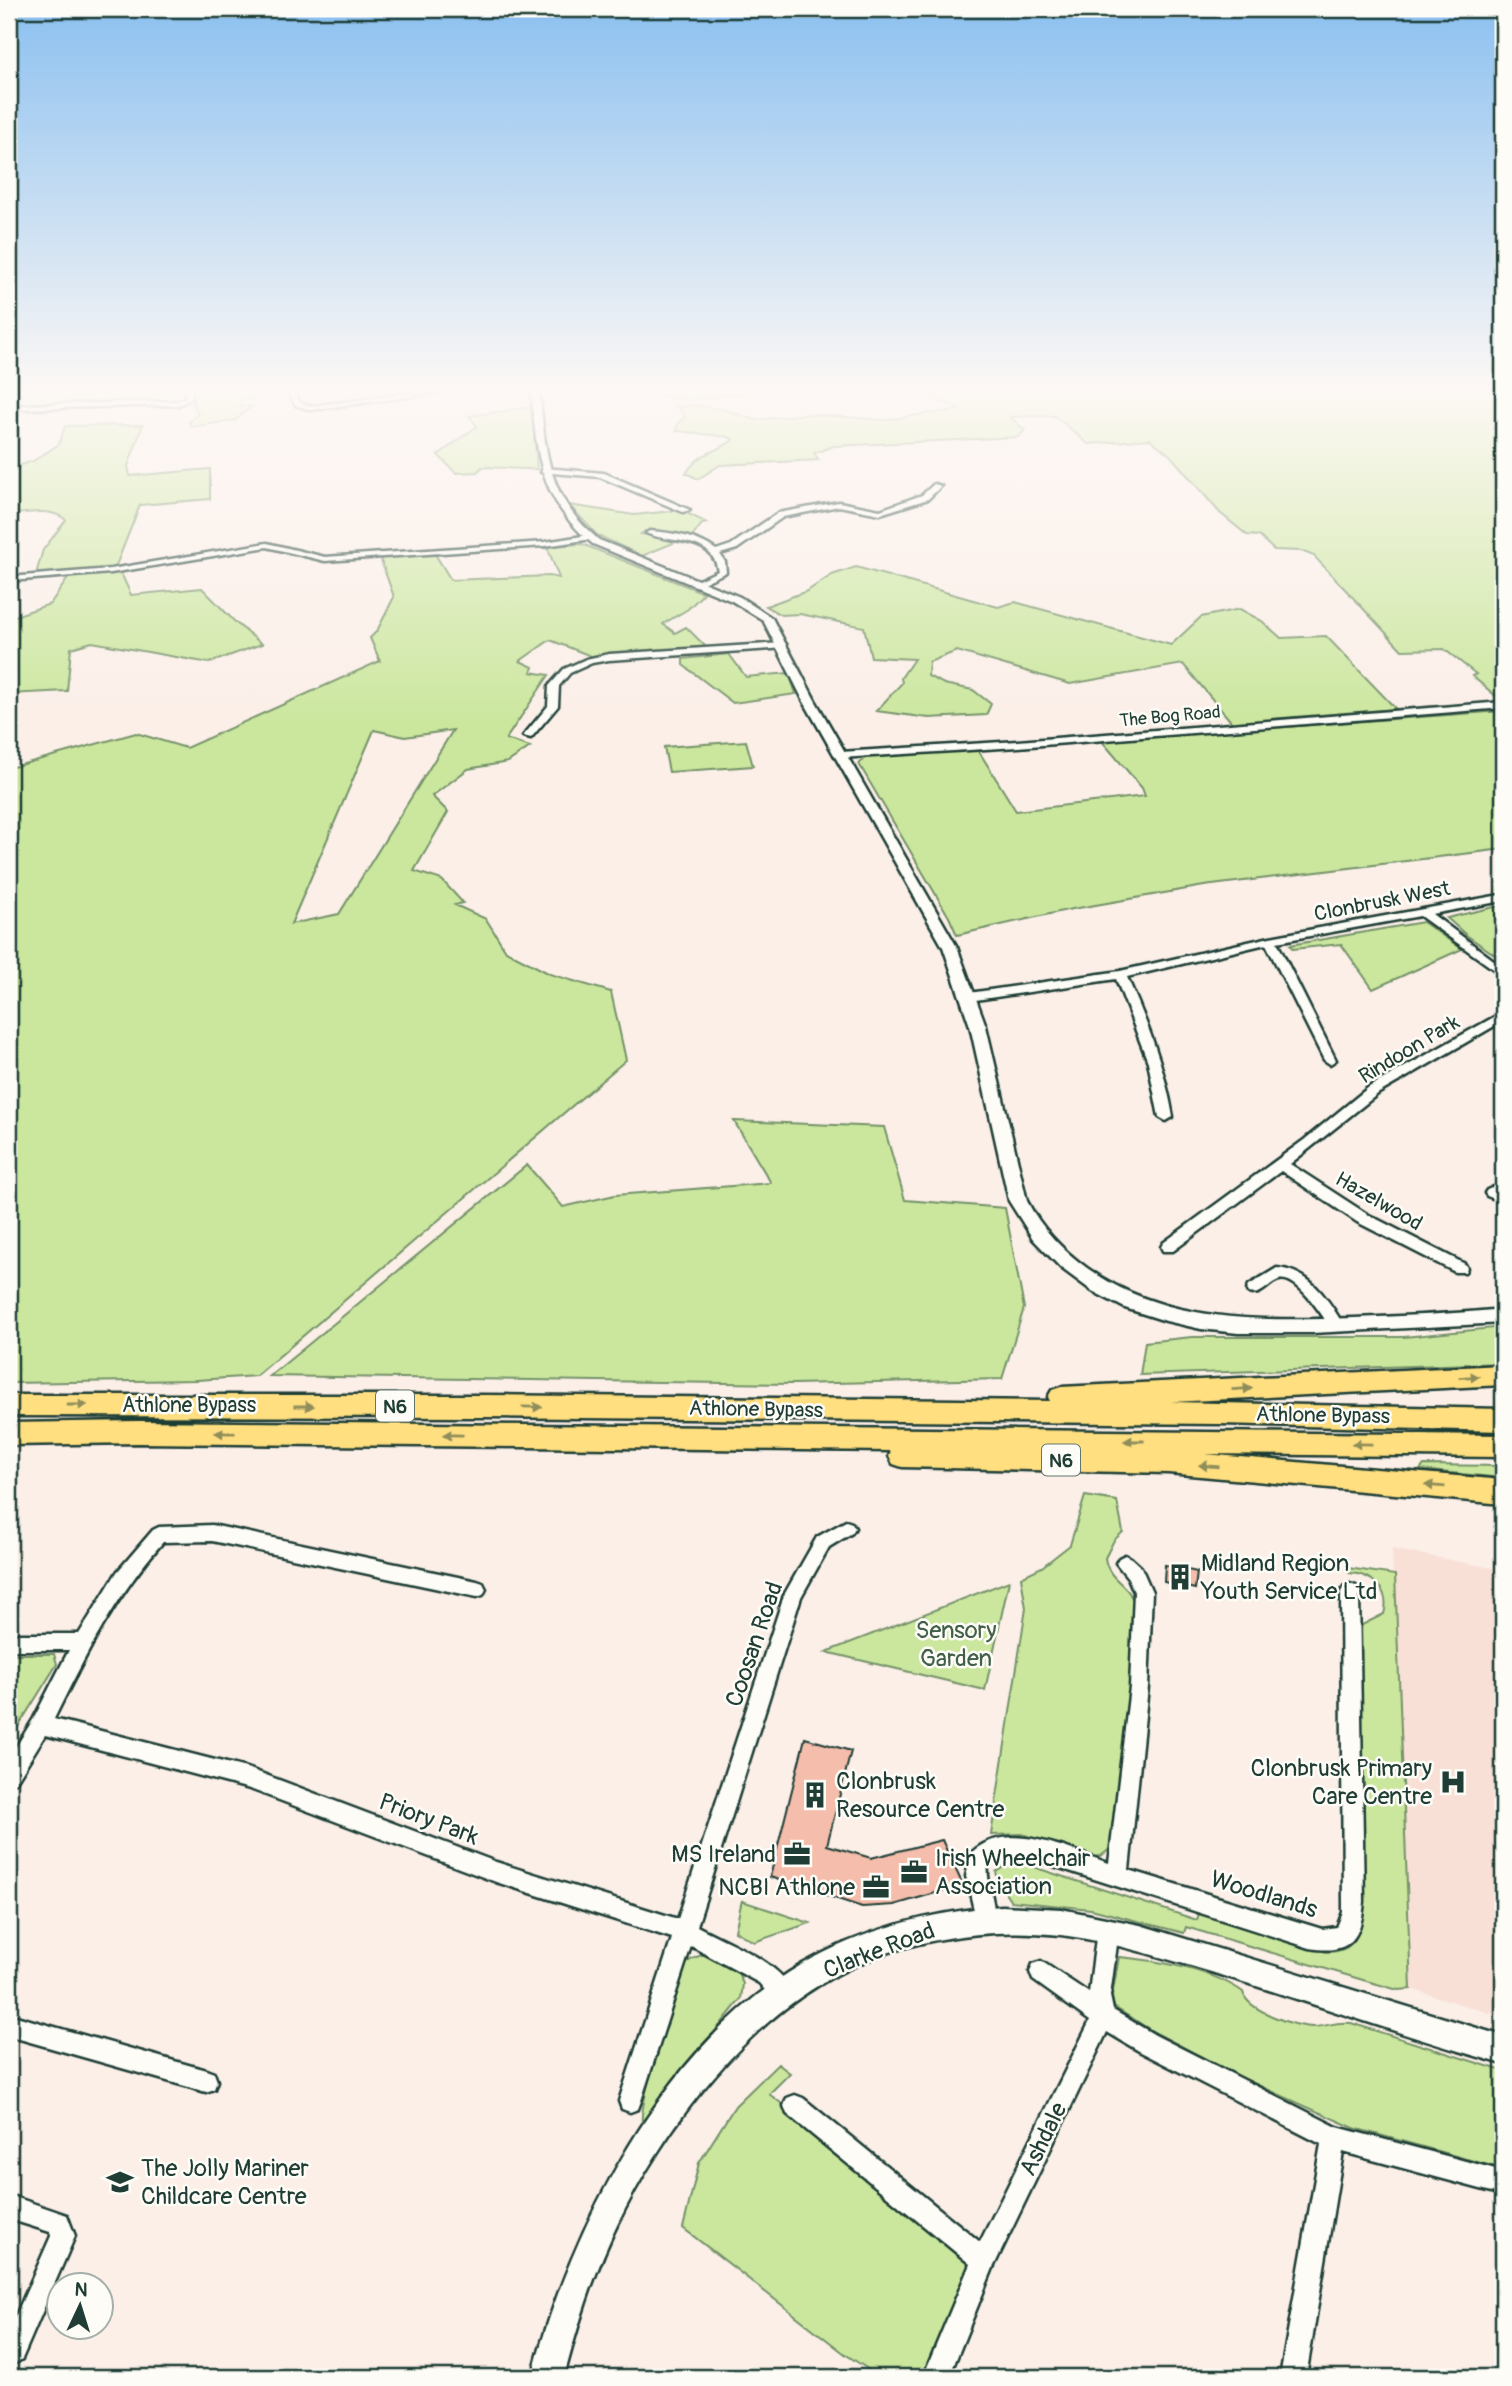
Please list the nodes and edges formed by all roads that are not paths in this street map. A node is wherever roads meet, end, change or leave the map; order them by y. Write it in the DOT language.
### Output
graph roads {
  1 [pos="557,500"];
  2 [pos="662,500"];
  3 [pos="915,500"];
  4 [pos="686,510"];
  5 [pos="650,533"];
  6 [pos="589,537"];
  7 [pos="716,553"];
  8 [pos="9,579"];
  9 [pos="699,583"];
  10 [pos="783,646"];
  11 [pos="1503,705"];
  12 [pos="528,736"];
  13 [pos="840,754"];
  14 [pos="1500,898"];
  15 [pos="1423,913"];
  16 [pos="1270,940"];
  17 [pos="1503,972"];
  18 [pos="1120,975"];
  19 [pos="969,997"];
  20 [pos="1503,1016"];
  21 [pos="1330,1060"];
  22 [pos="1166,1117"];
  23 [pos="1281,1164"];
  24 [pos="1168,1247"];
  25 [pos="1460,1268"];
  26 [pos="1254,1289"];
  27 [pos="1503,1316"];
  28 [pos="1336,1325"];
  29 [pos="1503,1375"];
  30 [pos="9,1406"];
  31 [pos="782,1409"];
  32 [pos="1503,1420"];
  33 [pos="9,1434"];
  34 [pos="619,1437"];
  35 [pos="1503,1446"];
  36 [pos="1503,1492"];
  37 [pos="846,1528"];
  38 [pos="1125,1563"];
  39 [pos="477,1589"];
  40 [pos="1350,1591"];
  41 [pos="9,1642"];
  42 [pos="83,1642"];
  43 [pos="41,1725"];
  44 [pos="9,1775"];
  45 [pos="1118,1877"];
  46 [pos="985,1920"];
  47 [pos="1108,1930"];
  48 [pos="686,1932"];
  49 [pos="1041,1972"];
  50 [pos="783,1994"];
  51 [pos="1102,2017"];
  52 [pos="9,2025"];
  53 [pos="1503,2050"];
  54 [pos="206,2081"];
  55 [pos="630,2101"];
  56 [pos="795,2106"];
  57 [pos="1334,2138"];
  58 [pos="1503,2183"];
  59 [pos="9,2207"];
  60 [pos="984,2260"];
  61 [pos="9,2354"];
  62 [pos="548,2377"];
  63 [pos="936,2377"];
  64 [pos="1293,2377"];
  1 -- 6 [label="street"];
  2 -- 4 [label="street"];
  3 -- 7 [label="street"];
  5 -- 7 [label="street"];
  6 -- 8 [label="street"];
  6 -- 9 [label="street"];
  7 -- 9 [label="street"];
  9 -- 10 [label="street"];
  10 -- 12 [label="street"];
  10 -- 13 [label="street"];
  11 -- 13 [label="street, The Bog Road"];
  13 -- 19 [label="street"];
  14 -- 15 [label="street, Clonbrusk West"];
  15 -- 16 [label="street, Clonbrusk West"];
  15 -- 17 [label="street"];
  16 -- 18 [label="street, Clonbrusk West"];
  16 -- 21 [label="street"];
  18 -- 19 [label="street, Clonbrusk West"];
  18 -- 22 [label="street"];
  19 -- 28 [label="street"];
  20 -- 23 [label="street, Rindoon Park"];
  23 -- 24 [label="street"];
  23 -- 25 [label="street, Hazelwood"];
  26 -- 28 [label="street"];
  27 -- 28 [label="street"];
  31 -- 29 [label="highway, N6, one-way"];
  30 -- 31 [label="highway, Athlone Bypass / N6, one-way"];
  31 -- 32 [label="highway, Athlone Bypass / N6"];
  34 -- 33 [label="highway, Athlone Bypass / N6, one-way"];
  35 -- 34 [label="highway, Athlone Bypass / N6, one-way"];
  36 -- 34 [label="highway, N6, one-way"];
  37 -- 48 [label="street, Coosan Road"];
  38 -- 45 [label="street"];
  39 -- 42 [label="street"];
  40 -- 45 [label="street, Woodlands"];
  41 -- 42 [label="street"];
  42 -- 43 [label="street"];
  43 -- 44 [label="street"];
  43 -- 48 [label="street, Priory Park"];
  45 -- 46 [label="street, Woodlands"];
  46 -- 47 [label="street, Clarke Road"];
  46 -- 50 [label="street, Clarke Road"];
  47 -- 51 [label="street, Ashdale"];
  47 -- 53 [label="street, Clarke Road"];
  48 -- 50 [label="street, Priory Park"];
  48 -- 55 [label="street, Coosan Road"];
  49 -- 51 [label="street"];
  50 -- 62 [label="street, Clarke Road"];
  51 -- 57 [label="street"];
  51 -- 60 [label="street, Ashdale"];
  52 -- 54 [label="street"];
  56 -- 60 [label="street"];
  57 -- 58 [label="street"];
  57 -- 64 [label="street"];
  59 -- 61 [label="street"];
  60 -- 63 [label="street, Ashdale"];
}
